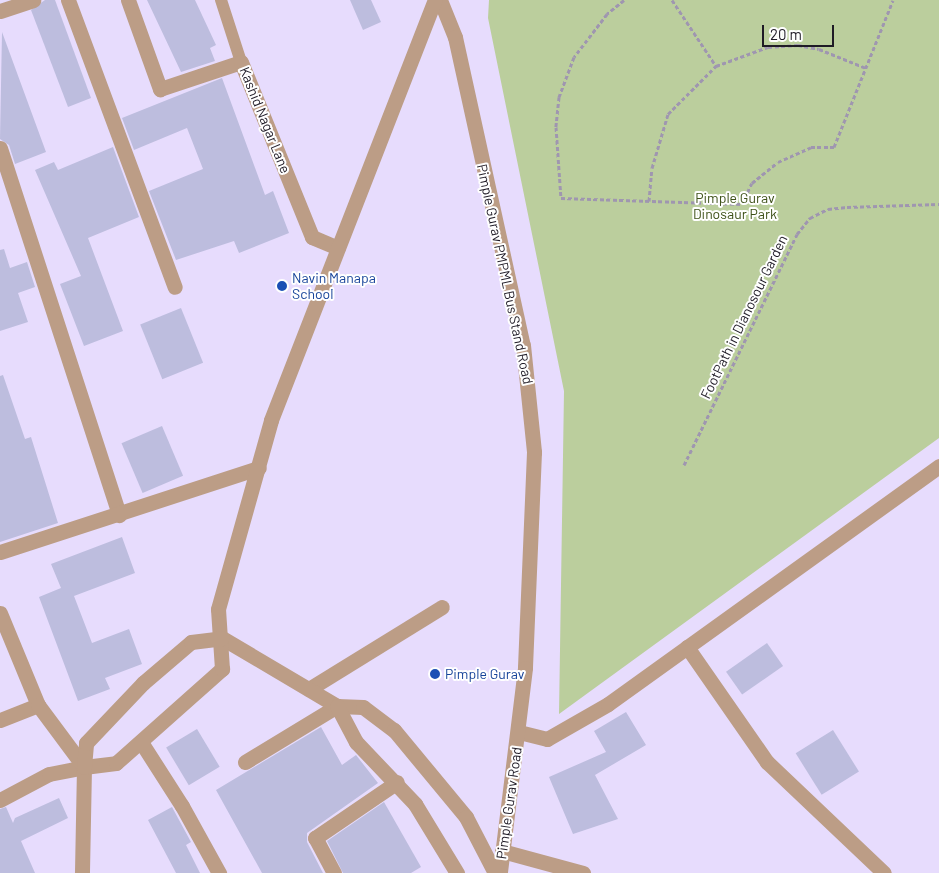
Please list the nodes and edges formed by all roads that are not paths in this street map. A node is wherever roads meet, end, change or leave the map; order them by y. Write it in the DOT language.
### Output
graph roads {
  1 [pos="33,0"];
  2 [pos="68,0"];
  3 [pos="128,0"];
  4 [pos="221,0"];
  5 [pos="435,0"];
  6 [pos="440,0"];
  7 [pos="9,5"];
  8 [pos="241,62"];
  9 [pos="0,148"];
  10 [pos="338,248"];
  11 [pos="175,288"];
  12 [pos="939,466"];
  13 [pos="259,468"];
  14 [pos="119,515"];
  15 [pos="0,552"];
  16 [pos="442,607"];
  17 [pos="0,613"];
  18 [pos="222,638"];
  19 [pos="687,647"];
  20 [pos="309,689"];
  21 [pos="38,705"];
  22 [pos="337,706"];
  23 [pos="0,720"];
  24 [pos="519,732"];
  25 [pos="141,742"];
  26 [pos="245,762"];
  27 [pos="84,767"];
  28 [pos="397,782"];
  29 [pos="0,800"];
  30 [pos="502,851"];
  31 [pos="86,870"];
  32 [pos="219,873"];
  33 [pos="334,873"];
  34 [pos="457,873"];
  35 [pos="495,873"];
  36 [pos="500,873"];
  37 [pos="583,873"];
  38 [pos="884,873"];
  1 -- 7 [label="street"];
  2 -- 11 [label="street"];
  3 -- 8 [label="street, Kashid Nagar Lane"];
  4 -- 8 [label="lane"];
  5 -- 10 [label="street"];
  6 -- 24 [label="street, Pimple Gurav PMPML Bus Stand Road"];
  8 -- 10 [label="street, Kashid Nagar Lane"];
  9 -- 14 [label="street"];
  10 -- 13 [label="street"];
  12 -- 19 [label="street"];
  13 -- 14 [label="street"];
  13 -- 18 [label="street"];
  14 -- 15 [label="street"];
  16 -- 20 [label="street"];
  17 -- 21 [label="street"];
  18 -- 20 [label="street, Pimple Gurav Road"];
  18 -- 25 [label="street"];
  18 -- 27 [label="street"];
  19 -- 24 [label="street"];
  19 -- 38 [label="street"];
  20 -- 22 [label="street, Pimple Gurav Road"];
  21 -- 23 [label="street"];
  21 -- 27 [label="street"];
  22 -- 26 [label="street"];
  22 -- 28 [label="street"];
  22 -- 35 [label="street, Pimple Gurav Road"];
  24 -- 30 [label="street, Pimple Gurav Road"];
  25 -- 27 [label="street"];
  25 -- 32 [label="street"];
  27 -- 29 [label="street"];
  27 -- 31 [label="street"];
  28 -- 33 [label="street"];
  28 -- 34 [label="street"];
  30 -- 36 [label="street, Pimple Gurav Road"];
  30 -- 37 [label="street"];
}
